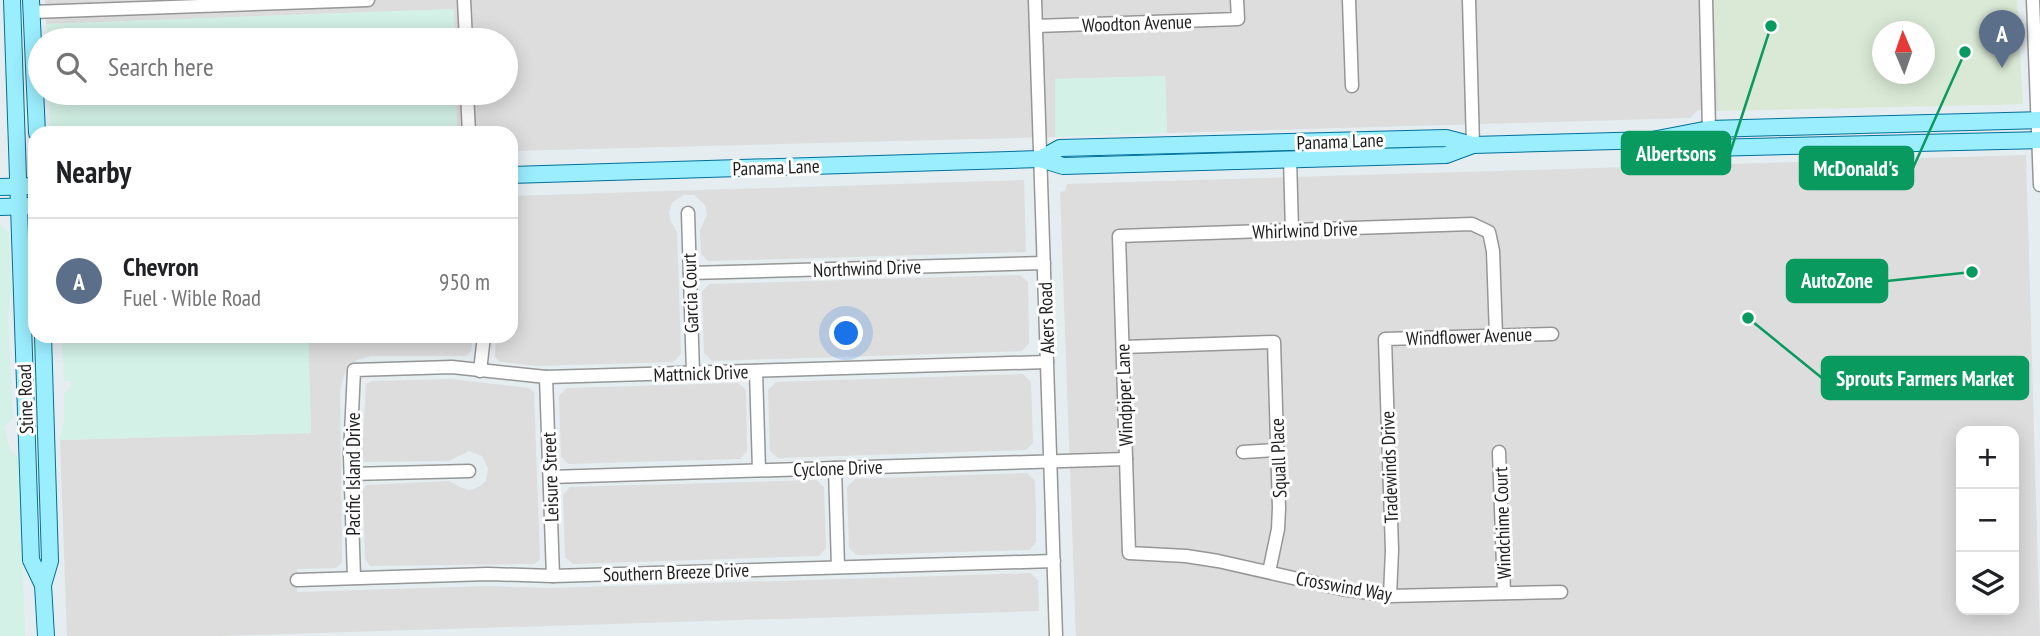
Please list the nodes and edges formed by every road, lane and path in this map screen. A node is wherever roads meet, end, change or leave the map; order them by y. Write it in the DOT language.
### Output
graph roads {
  1 [pos="12,0"];
  2 [pos="368,0"];
  3 [pos="464,0"];
  4 [pos="1035,0"];
  5 [pos="1237,0"];
  6 [pos="1349,0"];
  7 [pos="1469,0"];
  8 [pos="1706,0"];
  9 [pos="2033,0"];
  10 [pos="226,3"];
  11 [pos="31,6"];
  12 [pos="1036,26"];
  13 [pos="32,28"];
  14 [pos="465,28"];
  15 [pos="1352,86"];
  16 [pos="36,105"];
  17 [pos="468,105"];
  18 [pos="2039,120"];
  19 [pos="37,126"];
  20 [pos="469,126"];
  21 [pos="1709,129"];
  22 [pos="1359,140"];
  23 [pos="2039,140"];
  24 [pos="1658,141"];
  25 [pos="1473,145"];
  26 [pos="1290,158"];
  27 [pos="1040,159"];
  28 [pos="518,175"];
  29 [pos="2040,185"];
  30 [pos="28,186"];
  31 [pos="0,187"];
  32 [pos="17,187"];
  33 [pos="18,206"];
  34 [pos="28,206"];
  35 [pos="0,207"];
  36 [pos="688,213"];
  37 [pos="1292,231"];
  38 [pos="1119,236"];
  39 [pos="1044,263"];
  40 [pos="690,274"];
  41 [pos="1552,334"];
  42 [pos="1496,336"];
  43 [pos="1385,339"];
  44 [pos="43,343"];
  45 [pos="483,343"];
  46 [pos="1123,347"];
  47 [pos="1047,362"];
  48 [pos="354,370"];
  49 [pos="480,370"];
  50 [pos="756,371"];
  51 [pos="693,373"];
  52 [pos="546,377"];
  53 [pos="1278,450"];
  54 [pos="1242,452"];
  55 [pos="1499,452"];
  56 [pos="1126,459"];
  57 [pos="1051,461"];
  58 [pos="835,468"];
  59 [pos="759,470"];
  60 [pos="469,471"];
  61 [pos="351,474"];
  62 [pos="550,477"];
  63 [pos="1129,553"];
  64 [pos="1054,561"];
  65 [pos="838,567"];
  66 [pos="1269,572"];
  67 [pos="553,576"];
  68 [pos="354,579"];
  69 [pos="297,580"];
  70 [pos="43,585"];
  71 [pos="1561,592"];
  72 [pos="1504,593"];
  73 [pos="1390,596"];
  74 [pos="46,633"];
  75 [pos="1056,636"];
  1 -- 32 [label="main road, Stine Road"];
  2 -- 10 [label="street"];
  3 -- 14 [label="street"];
  4 -- 12 [label="street, Akers Road"];
  5 -- 12 [label="street, Woodton Avenue"];
  6 -- 15 [label="street"];
  7 -- 25 [label="street"];
  8 -- 21 [label="street"];
  9 -- 18 [label="street"];
  10 -- 11 [label="street"];
  11 -- 13 [label="main road"];
  12 -- 27 [label="street, Akers Road"];
  16 -- 19 [label="main road"];
  17 -- 20 [label="street"];
  18 -- 21 [label="main road"];
  18 -- 23 [label="street"];
  21 -- 24 [label="main road"];
  22 -- 25 [label="main road, Panama Lane"];
  22 -- 26 [label="main road"];
  22 -- 27 [label="main road, Panama Lane"];
  23 -- 24 [label="main road, Panama Lane"];
  23 -- 29 [label="street"];
  24 -- 25 [label="main road, Panama Lane"];
  25 -- 26 [label="main road, Panama Lane"];
  26 -- 27 [label="main road, Panama Lane"];
  26 -- 37 [label="street"];
  27 -- 28 [label="main road, Panama Lane"];
  27 -- 39 [label="street, Akers Road"];
  30 -- 32 [label="main road"];
  31 -- 32 [label="main road"];
  32 -- 33 [label="main road, Stine Road"];
  33 -- 34 [label="main road"];
  33 -- 35 [label="main road"];
  33 -- 70 [label="main road, Stine Road"];
  36 -- 40 [label="street, Garcia Court"];
  37 -- 38 [label="street, Whirlwind Drive"];
  37 -- 42 [label="street, Whirlwind Drive"];
  38 -- 46 [label="street, Windpiper Lane"];
  39 -- 40 [label="street, Northwind Drive"];
  39 -- 47 [label="street, Akers Road"];
  40 -- 51 [label="street, Garcia Court"];
  41 -- 42 [label="street, Windflower Avenue"];
  42 -- 43 [label="street, Windflower Avenue"];
  43 -- 73 [label="street, Tradewinds Drive"];
  44 -- 70 [label="main road, Stine Road"];
  45 -- 49 [label="street"];
  46 -- 53 [label="street, Squall Place"];
  46 -- 56 [label="street, Windpiper Lane"];
  47 -- 50 [label="street, Mattnick Drive"];
  47 -- 57 [label="street, Akers Road"];
  48 -- 49 [label="street, Mattnick Drive"];
  48 -- 61 [label="street, Pacific Island Drive"];
  49 -- 52 [label="street, Mattnick Drive"];
  50 -- 51 [label="street, Mattnick Drive"];
  50 -- 59 [label="street"];
  51 -- 52 [label="street, Mattnick Drive"];
  52 -- 62 [label="street, Leisure Street"];
  53 -- 54 [label="street"];
  53 -- 66 [label="street, Squall Place"];
  55 -- 72 [label="street, Windchime Court"];
  56 -- 57 [label="street, Cyclone Drive"];
  56 -- 63 [label="street, Windpiper Lane"];
  57 -- 58 [label="street, Cyclone Drive"];
  57 -- 64 [label="street, Akers Road"];
  58 -- 59 [label="street, Cyclone Drive"];
  58 -- 65 [label="street"];
  59 -- 62 [label="street, Cyclone Drive"];
  60 -- 61 [label="street"];
  61 -- 68 [label="street, Pacific Island Drive"];
  62 -- 67 [label="street, Leisure Street"];
  63 -- 66 [label="street, Crosswind Way"];
  64 -- 65 [label="street, Southern Breeze Drive"];
  64 -- 75 [label="street, Akers Road"];
  65 -- 67 [label="street, Southern Breeze Drive"];
  66 -- 73 [label="street, Crosswind Way"];
  67 -- 68 [label="street, Southern Breeze Drive"];
  68 -- 69 [label="street, Southern Breeze Drive"];
  70 -- 74 [label="main road, Stine Road"];
  71 -- 72 [label="street, Crosswind Way"];
  72 -- 73 [label="street, Crosswind Way"];
}
